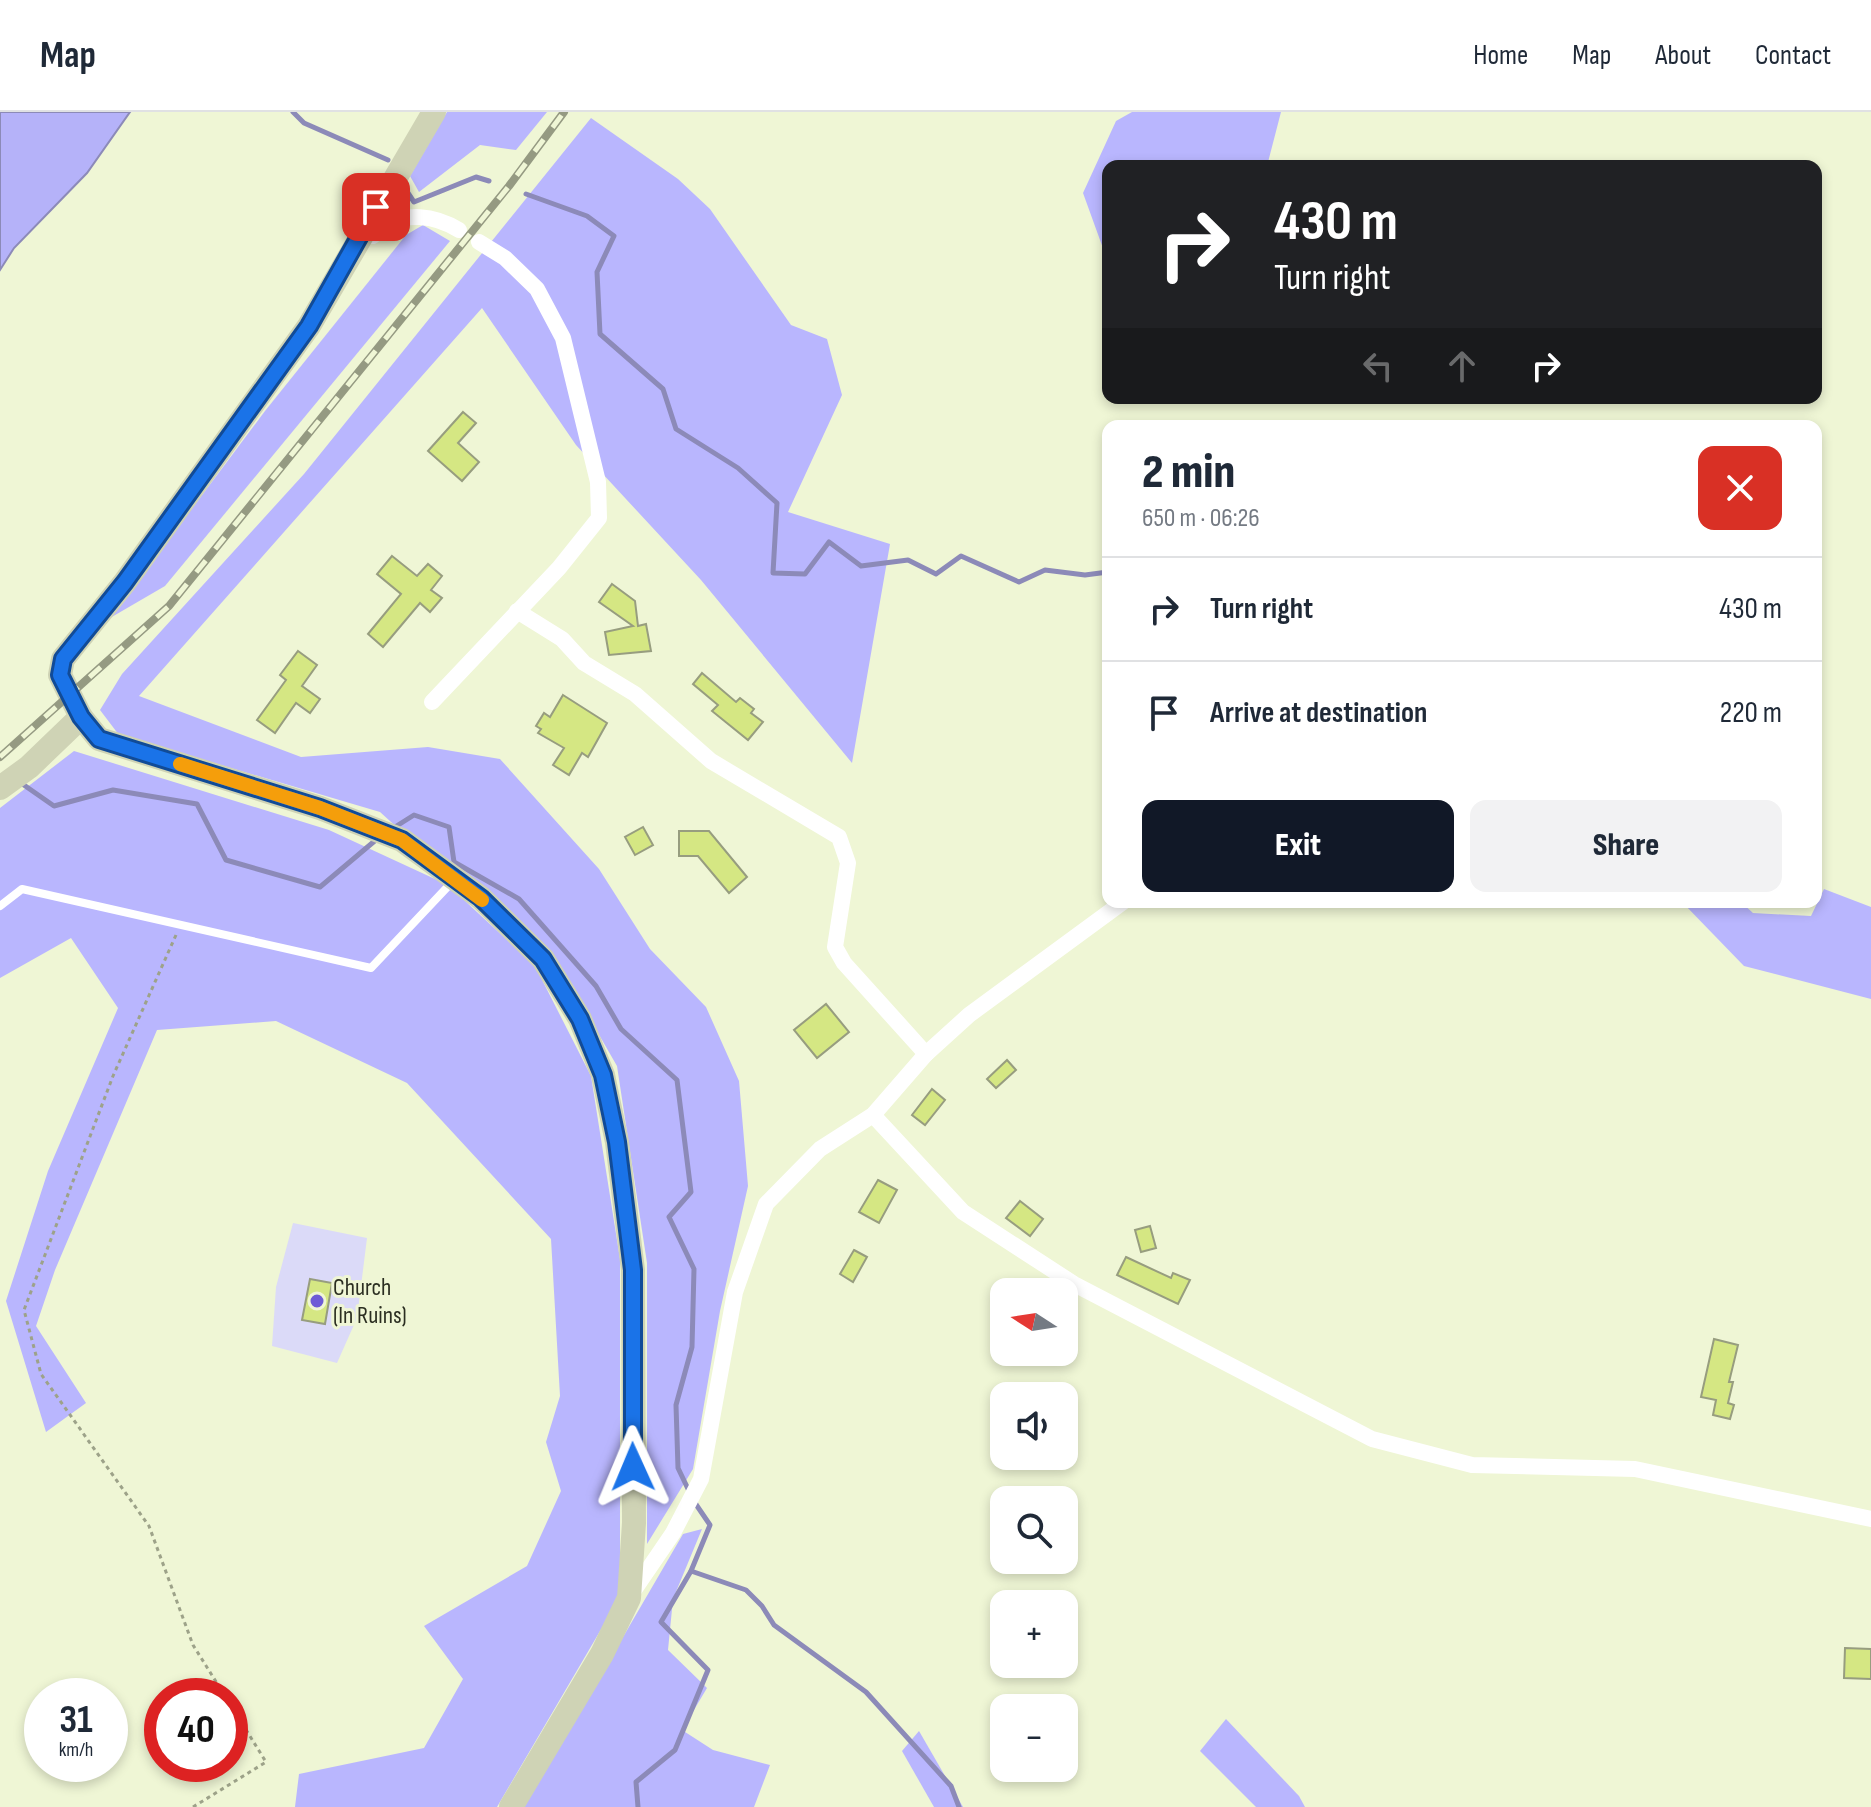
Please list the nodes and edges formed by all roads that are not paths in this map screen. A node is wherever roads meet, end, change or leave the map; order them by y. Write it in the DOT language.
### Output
graph roads {
  1 [pos="434,112"];
  2 [pos="459,230"];
  3 [pos="479,242"];
  4 [pos="336,279"];
  5 [pos="517,611"];
  6 [pos="432,702"];
  7 [pos="81,717"];
  8 [pos="0,788"];
  9 [pos="454,879"];
  10 [pos="0,906"];
  11 [pos="1115,908"];
  12 [pos="926,1054"];
  13 [pos="873,1115"];
  14 [pos="1871,1519"];
  15 [pos="629,1598"];
  16 [pos="511,1807"];
  1 -- 4 [label="street"];
  2 -- 4 [label="street"];
  3 -- 5 [label="street"];
  4 -- 7 [label="street"];
  5 -- 6 [label="street"];
  5 -- 12 [label="street"];
  7 -- 8 [label="street"];
  7 -- 9 [label="street"];
  9 -- 10 [label="lane"];
  9 -- 15 [label="street"];
  11 -- 12 [label="street"];
  12 -- 13 [label="street"];
  13 -- 14 [label="street"];
  13 -- 15 [label="street"];
  15 -- 16 [label="street"];
}
